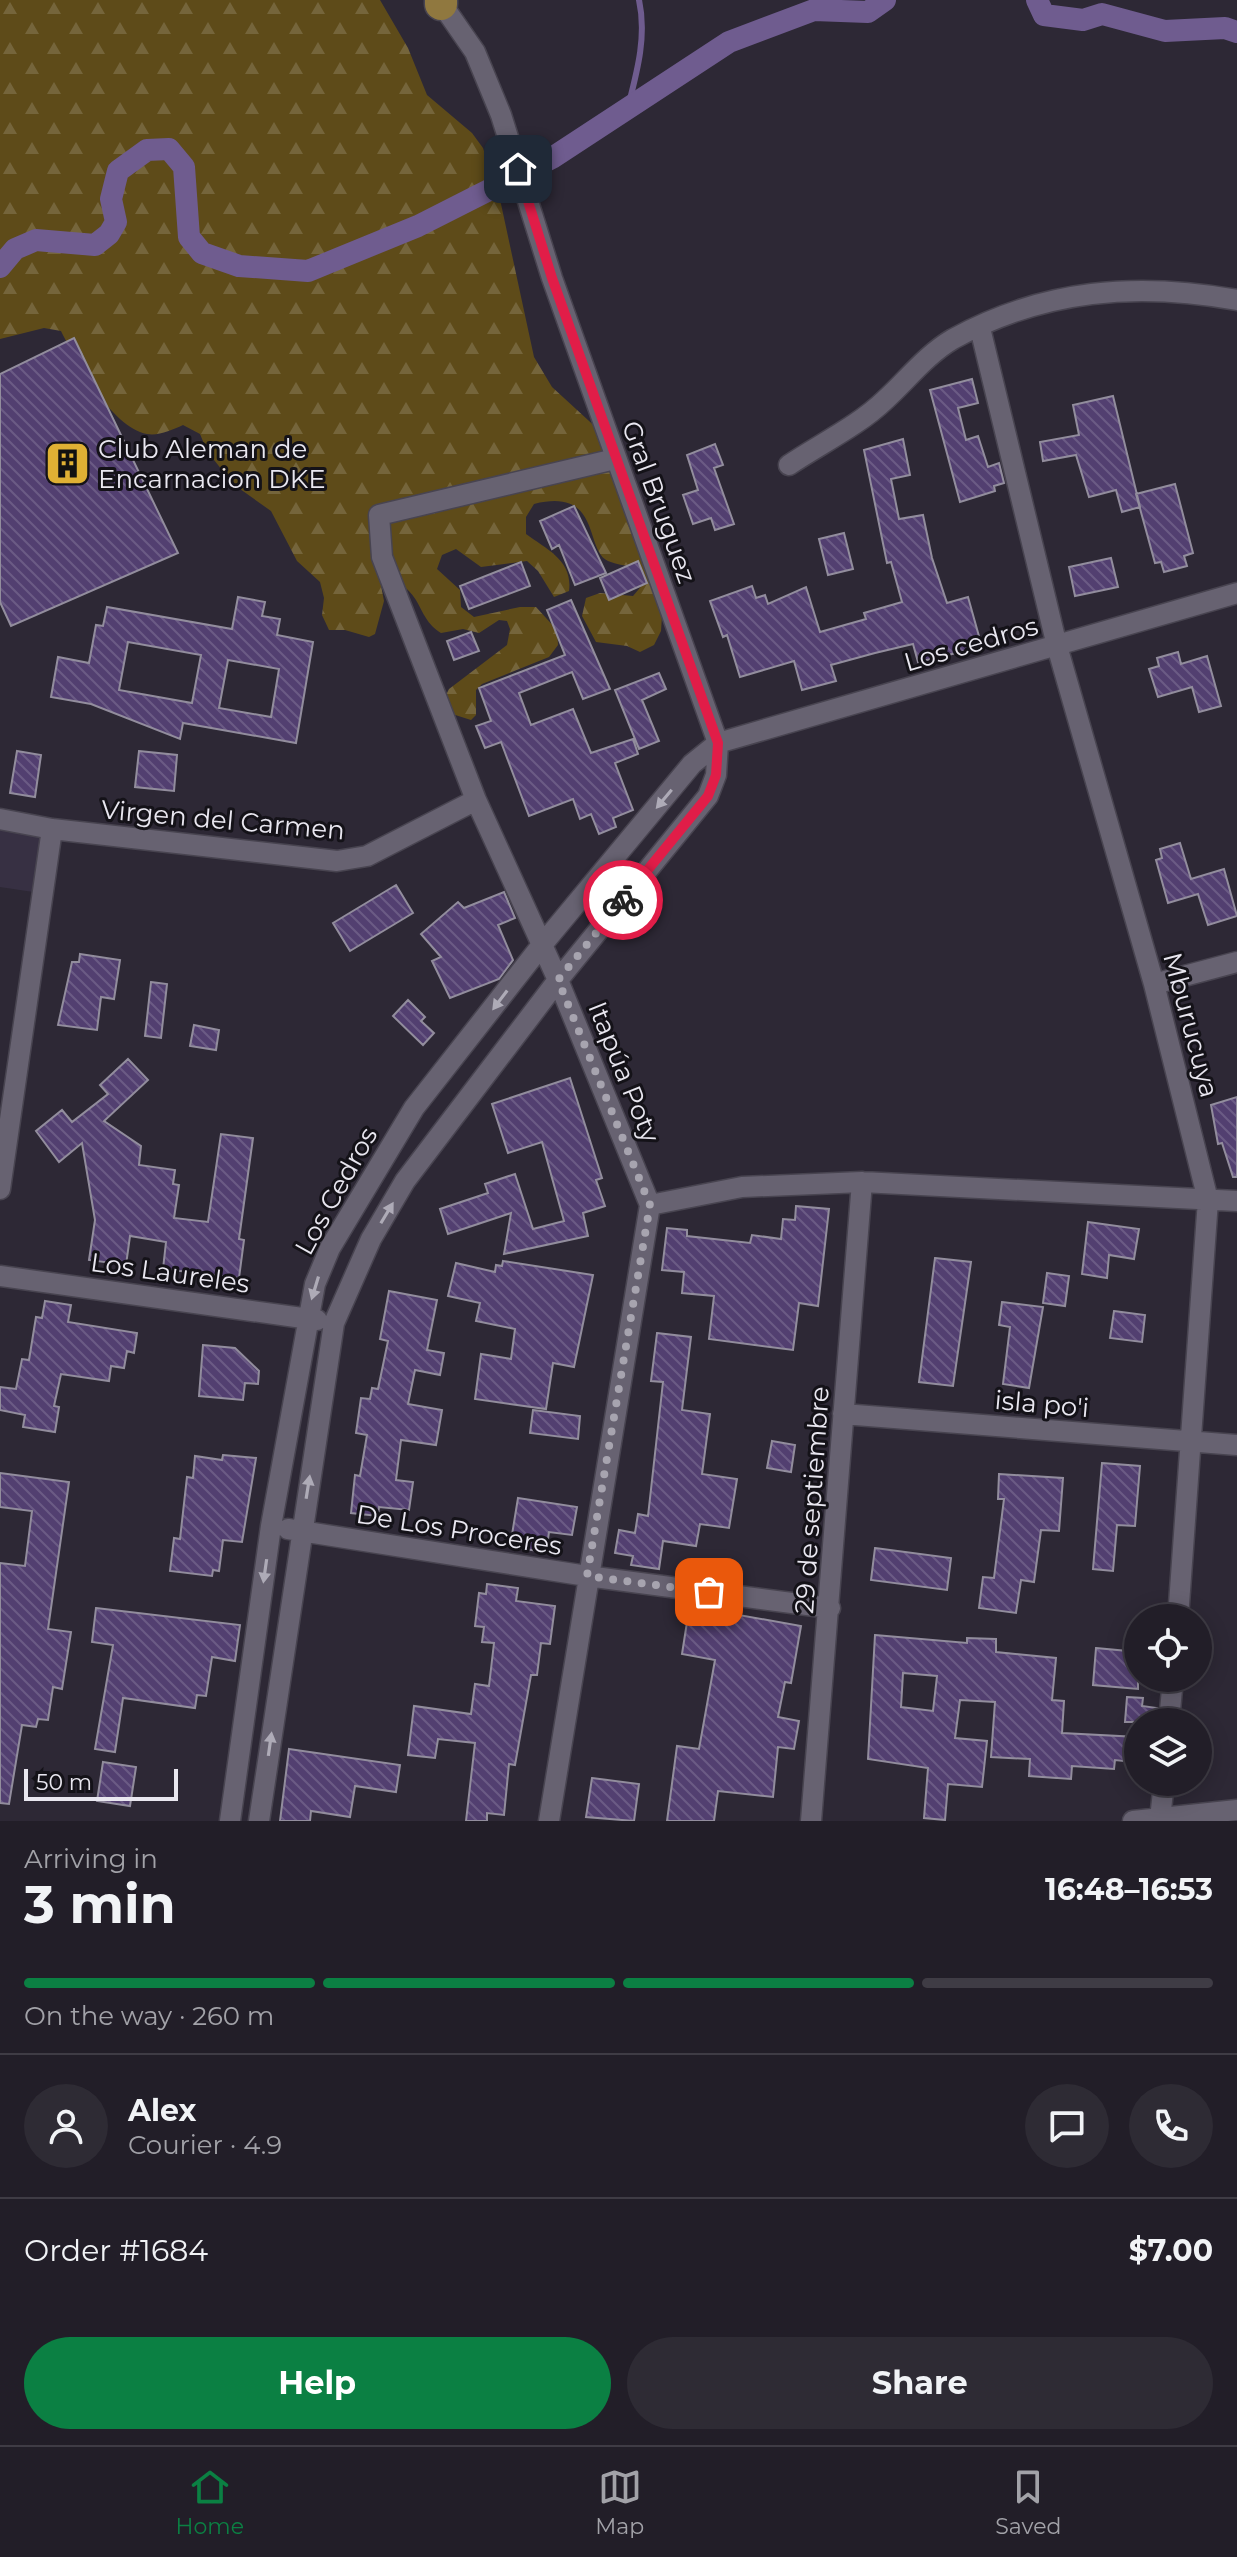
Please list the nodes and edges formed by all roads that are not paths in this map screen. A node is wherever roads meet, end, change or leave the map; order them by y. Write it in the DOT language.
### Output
graph roads {
  1 [pos="441,1"];
  2 [pos="1237,300"];
  3 [pos="980,328"];
  4 [pos="615,459"];
  5 [pos="789,465"];
  6 [pos="1237,593"];
  7 [pos="1057,646"];
  8 [pos="718,743"];
  9 [pos="476,800"];
  10 [pos="0,819"];
  11 [pos="52,829"];
  12 [pos="541,946"];
  13 [pos="1237,962"];
  14 [pos="558,980"];
  15 [pos="1154,984"];
  16 [pos="862,1182"];
  17 [pos="0,1189"];
  18 [pos="1208,1200"];
  19 [pos="1237,1201"];
  20 [pos="650,1205"];
  21 [pos="0,1276"];
  22 [pos="307,1318"];
  23 [pos="334,1323"];
  24 [pos="843,1414"];
  25 [pos="1194,1442"];
  26 [pos="1237,1445"];
  27 [pos="271,1526"];
  28 [pos="301,1531"];
  29 [pos="587,1576"];
  30 [pos="1179,1604"];
  31 [pos="830,1608"];
  32 [pos="1162,1796"];
  33 [pos="1237,1810"];
  34 [pos="1160,1819"];
  35 [pos="230,1821"];
  36 [pos="259,1821"];
  37 [pos="549,1821"];
  38 [pos="811,1821"];
  39 [pos="1133,1821"];
  1 -- 4 [label="street, Gral Bruguez"];
  2 -- 3 [label="street"];
  3 -- 5 [label="street"];
  3 -- 7 [label="street, Mburucuya"];
  4 -- 8 [label="street, Gral Bruguez"];
  4 -- 9 [label="street, Itapúa Poty"];
  6 -- 7 [label="street, Los cedros"];
  7 -- 8 [label="street, Los cedros"];
  7 -- 15 [label="street, Mburucuya"];
  8 -- 12 [label="street, Los Cedros, one-way"];
  8 -- 14 [label="street"];
  9 -- 11 [label="street, Virgen del Carmen"];
  9 -- 12 [label="street, Itapúa Poty"];
  10 -- 11 [label="street, Virgen del Carmen"];
  11 -- 17 [label="street"];
  12 -- 14 [label="street, Itapúa Poty"];
  12 -- 22 [label="street, Los Cedros, one-way"];
  13 -- 15 [label="street"];
  14 -- 20 [label="street, Itapúa Poty"];
  23 -- 14 [label="street, one-way"];
  15 -- 18 [label="street, Mburucuya"];
  16 -- 18 [label="street"];
  16 -- 20 [label="street"];
  16 -- 24 [label="street, 29 de septiembre"];
  18 -- 19 [label="street"];
  18 -- 25 [label="street, Mburucuya"];
  20 -- 29 [label="street"];
  21 -- 22 [label="street, Los Laureles"];
  22 -- 23 [label="street, Los Laureles"];
  22 -- 27 [label="street, Los Cedros"];
  28 -- 23 [label="street, one-way"];
  24 -- 25 [label="street, isla po'i"];
  24 -- 31 [label="street, 29 de septiembre"];
  25 -- 26 [label="street, isla po'i"];
  25 -- 30 [label="street, Mburucuya"];
  27 -- 28 [label="street, De Los Proceres"];
  27 -- 35 [label="street, Los Cedros, one-way"];
  28 -- 29 [label="street, De Los Proceres"];
  36 -- 28 [label="street, one-way"];
  29 -- 31 [label="street, De Los Proceres"];
  29 -- 37 [label="street"];
  31 -- 38 [label="street, 29 de septiembre"];
  32 -- 34 [label="street"];
  33 -- 34 [label="street"];
  34 -- 39 [label="street"];
}
